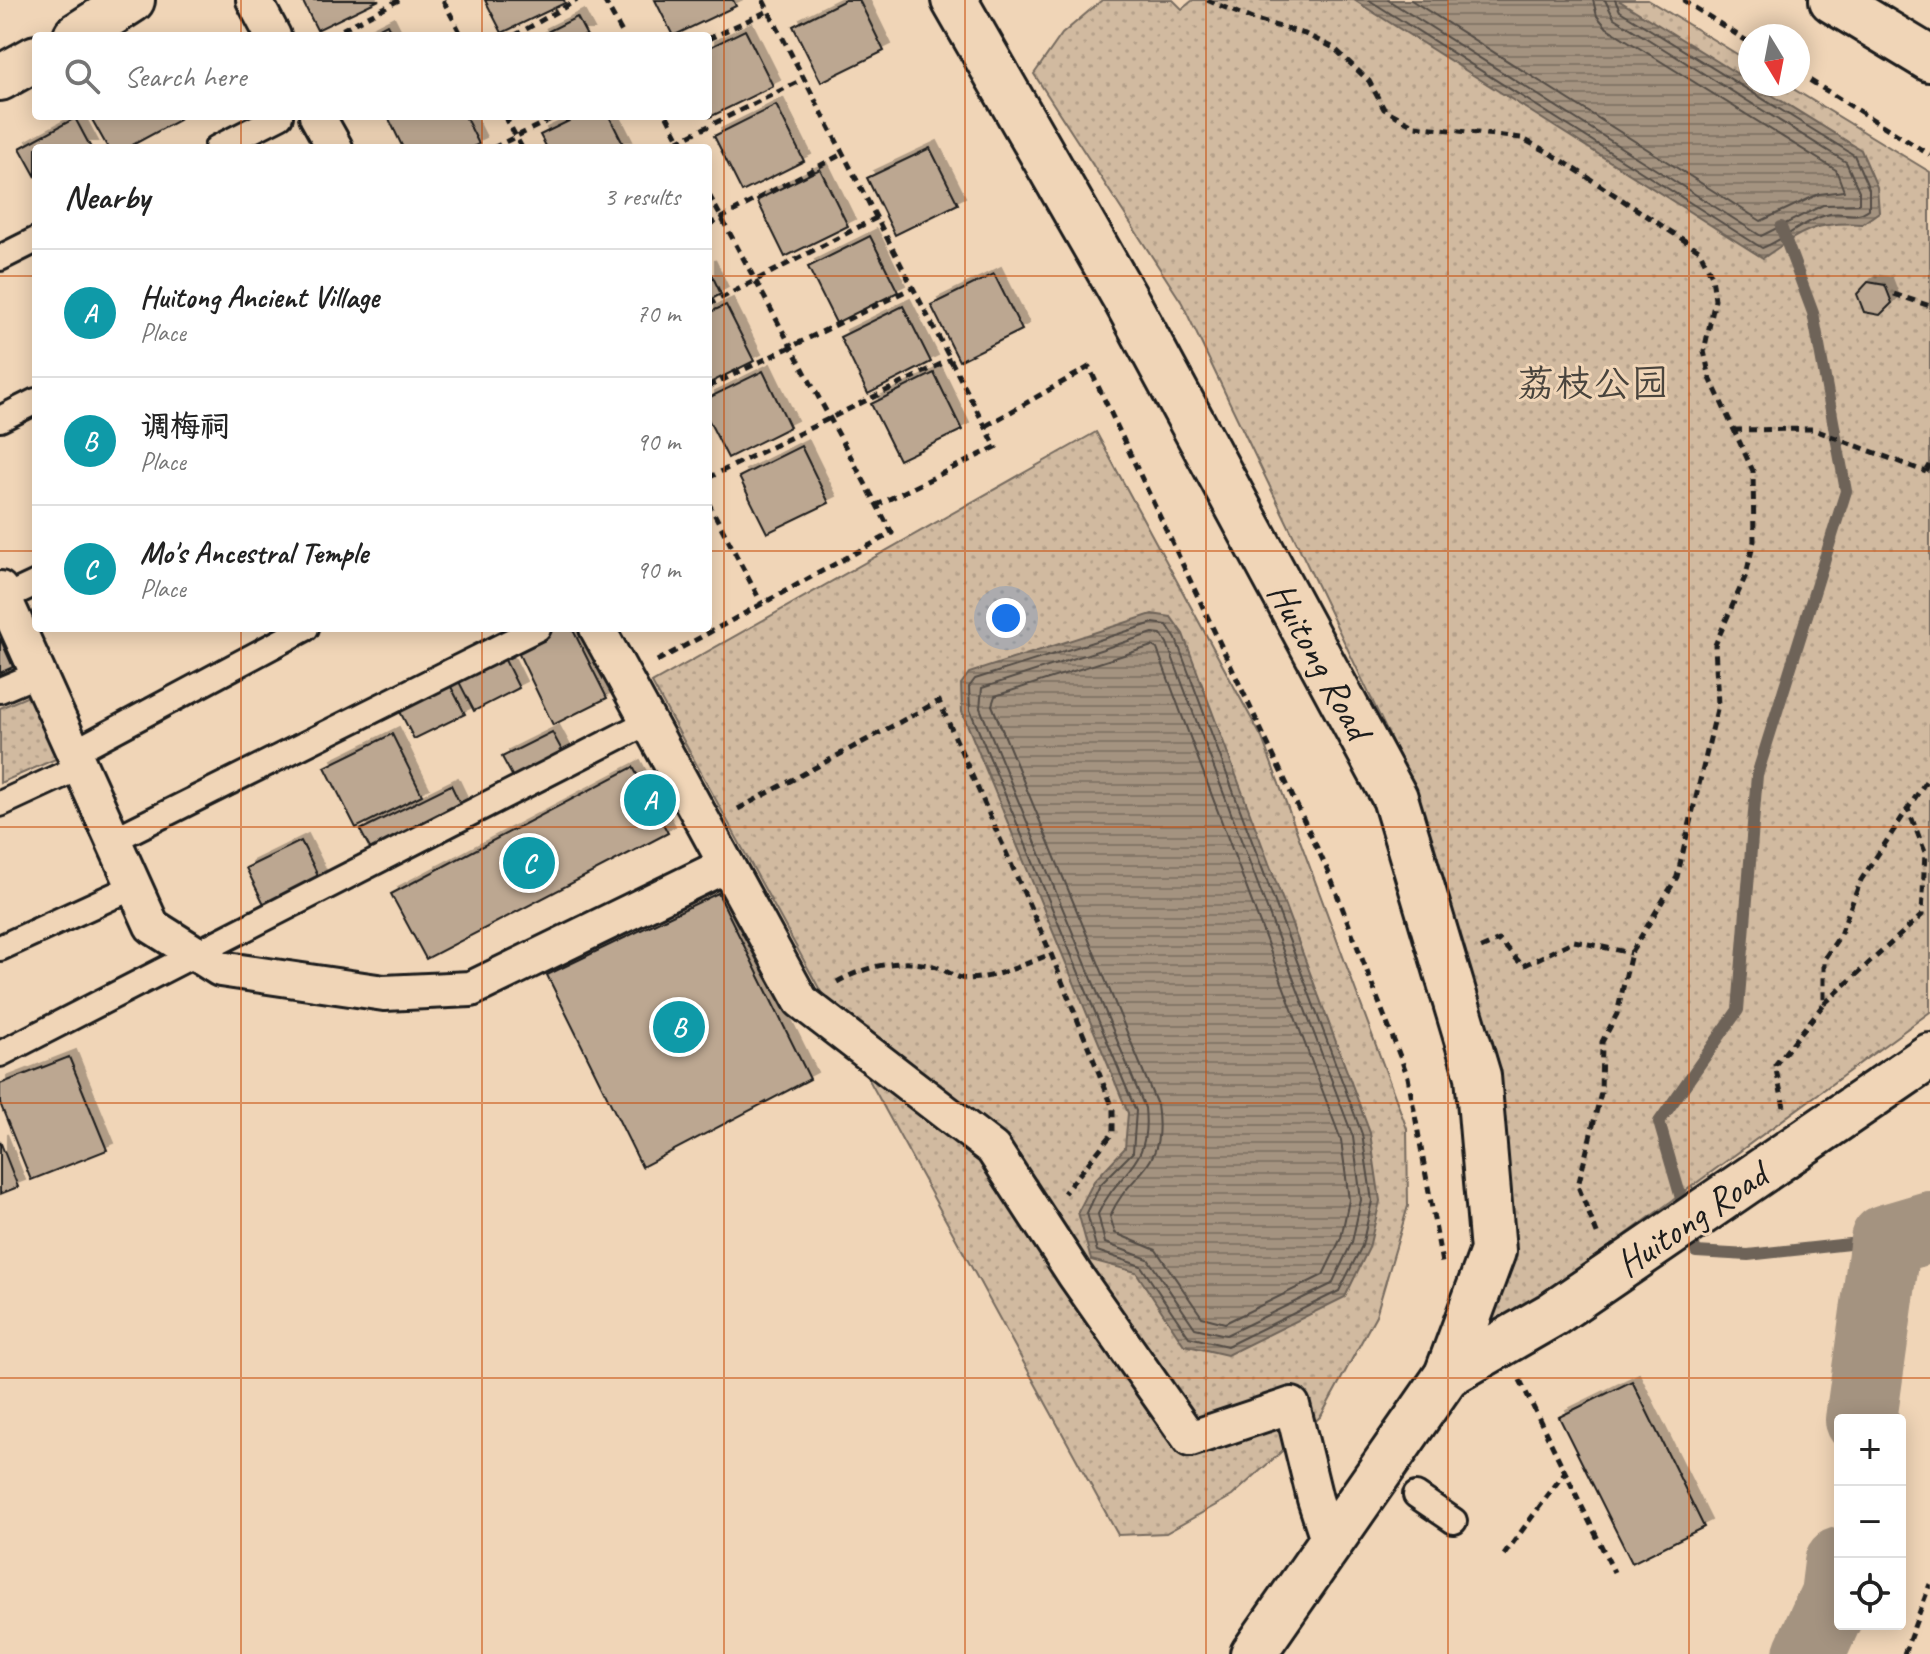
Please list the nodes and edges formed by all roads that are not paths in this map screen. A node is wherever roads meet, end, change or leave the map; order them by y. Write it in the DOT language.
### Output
graph roads {
  1 [pos="132,0"];
  2 [pos="254,0"];
  3 [pos="954,0"];
  4 [pos="1832,0"];
  5 [pos="82,32"];
  6 [pos="271,32"];
  7 [pos="1930,59"];
  8 [pos="32,60"];
  9 [pos="0,78"];
  10 [pos="272,120"];
  11 [pos="319,120"];
  12 [pos="225,144"];
  13 [pos="333,144"];
  14 [pos="32,242"];
  15 [pos="0,258"];
  16 [pos="32,403"];
  17 [pos="0,419"];
  18 [pos="32,584"];
  19 [pos="2,594"];
  20 [pos="299,632"];
  21 [pos="530,632"];
  22 [pos="599,632"];
  23 [pos="38,674"];
  24 [pos="0,690"];
  25 [pos="648,722"];
  26 [pos="77,760"];
  27 [pos="0,804"];
  28 [pos="113,840"];
  29 [pos="726,865"];
  30 [pos="135,886"];
  31 [pos="0,948"];
  32 [pos="198,955"];
  33 [pos="0,1054"];
  34 [pos="1930,1056"];
  35 [pos="1447,1375"];
  36 [pos="1416,1495"];
  37 [pos="1454,1521"];
  38 [pos="1330,1545"];
  39 [pos="1253,1654"];
  1 -- 5 [label="street"];
  2 -- 6 [label="street"];
  3 -- 35 [label="street, Huitong Road"];
  4 -- 7 [label="street"];
  8 -- 9 [label="street"];
  10 -- 12 [label="lane"];
  11 -- 13 [label="street"];
  14 -- 15 [label="lane"];
  16 -- 17 [label="lane"];
  18 -- 19 [label="lane"];
  19 -- 23 [label="street"];
  20 -- 26 [label="lane"];
  21 -- 28 [label="lane"];
  22 -- 25 [label="street"];
  23 -- 24 [label="lane"];
  23 -- 26 [label="street"];
  25 -- 29 [label="street"];
  25 -- 32 [label="lane"];
  26 -- 27 [label="lane"];
  26 -- 28 [label="street"];
  28 -- 30 [label="street"];
  29 -- 32 [label="street"];
  29 -- 38 [label="street"];
  30 -- 31 [label="lane"];
  30 -- 32 [label="street"];
  32 -- 33 [label="lane"];
  34 -- 35 [label="street, Huitong Road"];
  35 -- 38 [label="street, Huitong Road"];
  36 -- 37 [label="lane"];
  38 -- 39 [label="street, Huitong Road"];
}
